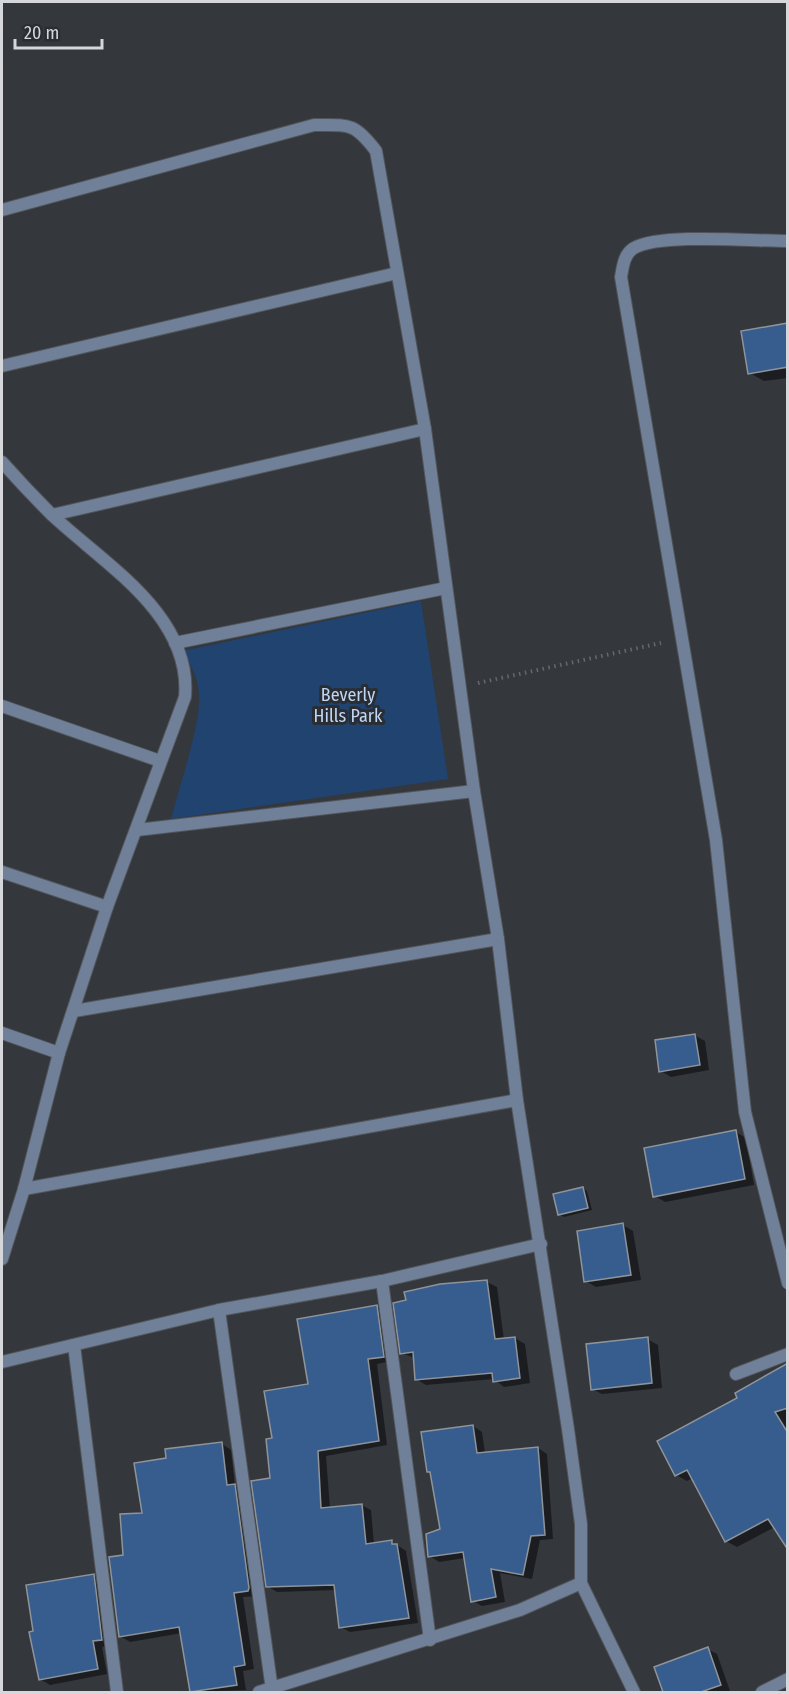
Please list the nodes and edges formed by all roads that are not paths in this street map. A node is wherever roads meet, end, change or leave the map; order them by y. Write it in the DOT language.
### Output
graph roads {
  1 [pos="2,210"];
  2 [pos="788,241"];
  3 [pos="397,273"];
  4 [pos="2,366"];
  5 [pos="424,429"];
  6 [pos="2,462"];
  7 [pos="52,515"];
  8 [pos="446,588"];
  9 [pos="175,644"];
  10 [pos="2,706"];
  11 [pos="160,760"];
  12 [pos="474,791"];
  13 [pos="137,830"];
  14 [pos="2,872"];
  15 [pos="107,908"];
  16 [pos="498,939"];
  17 [pos="74,1011"];
  18 [pos="2,1033"];
  19 [pos="59,1053"];
  20 [pos="517,1100"];
  21 [pos="24,1189"];
  22 [pos="541,1244"];
  23 [pos="2,1259"];
  24 [pos="382,1281"];
  25 [pos="788,1283"];
  26 [pos="219,1310"];
  27 [pos="74,1346"];
  28 [pos="788,1354"];
  29 [pos="2,1362"];
  30 [pos="736,1374"];
  31 [pos="581,1583"];
  32 [pos="430,1640"];
  33 [pos="788,1679"];
  34 [pos="272,1690"];
  35 [pos="117,1692"];
  36 [pos="259,1692"];
  37 [pos="634,1692"];
  38 [pos="762,1692"];
  1 -- 3 [label="street"];
  2 -- 25 [label="street"];
  3 -- 4 [label="street"];
  3 -- 5 [label="street"];
  5 -- 7 [label="street"];
  5 -- 8 [label="street"];
  6 -- 7 [label="street"];
  7 -- 9 [label="street"];
  8 -- 9 [label="street"];
  8 -- 12 [label="street"];
  9 -- 11 [label="street"];
  10 -- 11 [label="street"];
  11 -- 13 [label="street"];
  12 -- 13 [label="street"];
  12 -- 16 [label="street"];
  13 -- 15 [label="street"];
  14 -- 15 [label="street"];
  15 -- 17 [label="street"];
  16 -- 17 [label="street"];
  16 -- 20 [label="street"];
  17 -- 19 [label="street"];
  18 -- 19 [label="street"];
  19 -- 21 [label="street"];
  20 -- 21 [label="street"];
  20 -- 22 [label="street"];
  21 -- 23 [label="street"];
  22 -- 24 [label="street"];
  22 -- 31 [label="street"];
  24 -- 26 [label="street"];
  24 -- 32 [label="street"];
  26 -- 27 [label="street"];
  26 -- 34 [label="street"];
  27 -- 29 [label="street"];
  27 -- 35 [label="street"];
  28 -- 30 [label="street"];
  31 -- 32 [label="street"];
  31 -- 37 [label="street"];
  32 -- 34 [label="street"];
  33 -- 38 [label="street"];
  34 -- 36 [label="street"];
}
